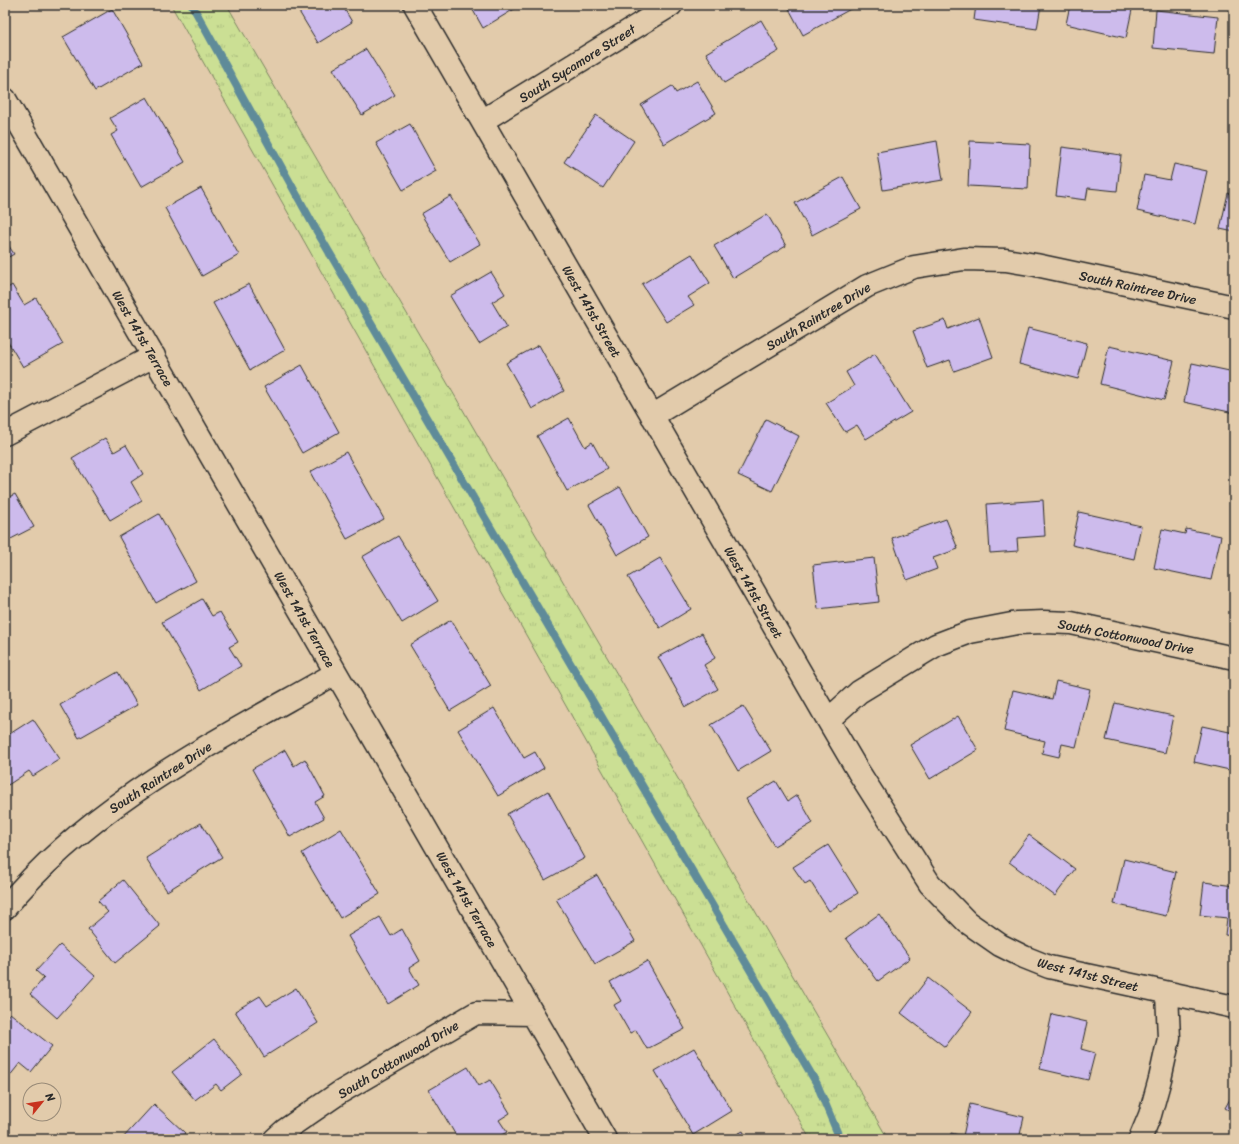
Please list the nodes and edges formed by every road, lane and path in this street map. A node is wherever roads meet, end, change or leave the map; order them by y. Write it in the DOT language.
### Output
graph roads {
  1 [pos="415,5"];
  2 [pos="671,5"];
  3 [pos="5,99"];
  4 [pos="482,121"];
  5 [pos="1234,307"];
  6 [pos="154,356"];
  7 [pos="652,416"];
  8 [pos="5,434"];
  9 [pos="1234,658"];
  10 [pos="336,673"];
  11 [pos="828,720"];
  12 [pos="5,908"];
  13 [pos="1167,993"];
  14 [pos="1234,1008"];
  15 [pos="533,1014"];
  16 [pos="275,1139"];
  17 [pos="605,1139"];
  18 [pos="1140,1139"];
  1 -- 4 [label="street, West 141st Street"];
  2 -- 4 [label="street, South Sycamore Street"];
  3 -- 6 [label="street, West 141st Terrace"];
  4 -- 7 [label="street, West 141st Street"];
  5 -- 7 [label="street, South Raintree Drive"];
  6 -- 8 [label="street"];
  6 -- 10 [label="street, West 141st Terrace"];
  7 -- 11 [label="street, West 141st Street"];
  9 -- 11 [label="street, South Cottonwood Drive"];
  10 -- 12 [label="street, South Raintree Drive"];
  10 -- 15 [label="street, West 141st Terrace"];
  11 -- 13 [label="street, West 141st Street"];
  13 -- 14 [label="street, West 141st Street"];
  13 -- 18 [label="street"];
  15 -- 16 [label="street, South Cottonwood Drive"];
  15 -- 17 [label="street, West 141st Terrace"];
}
